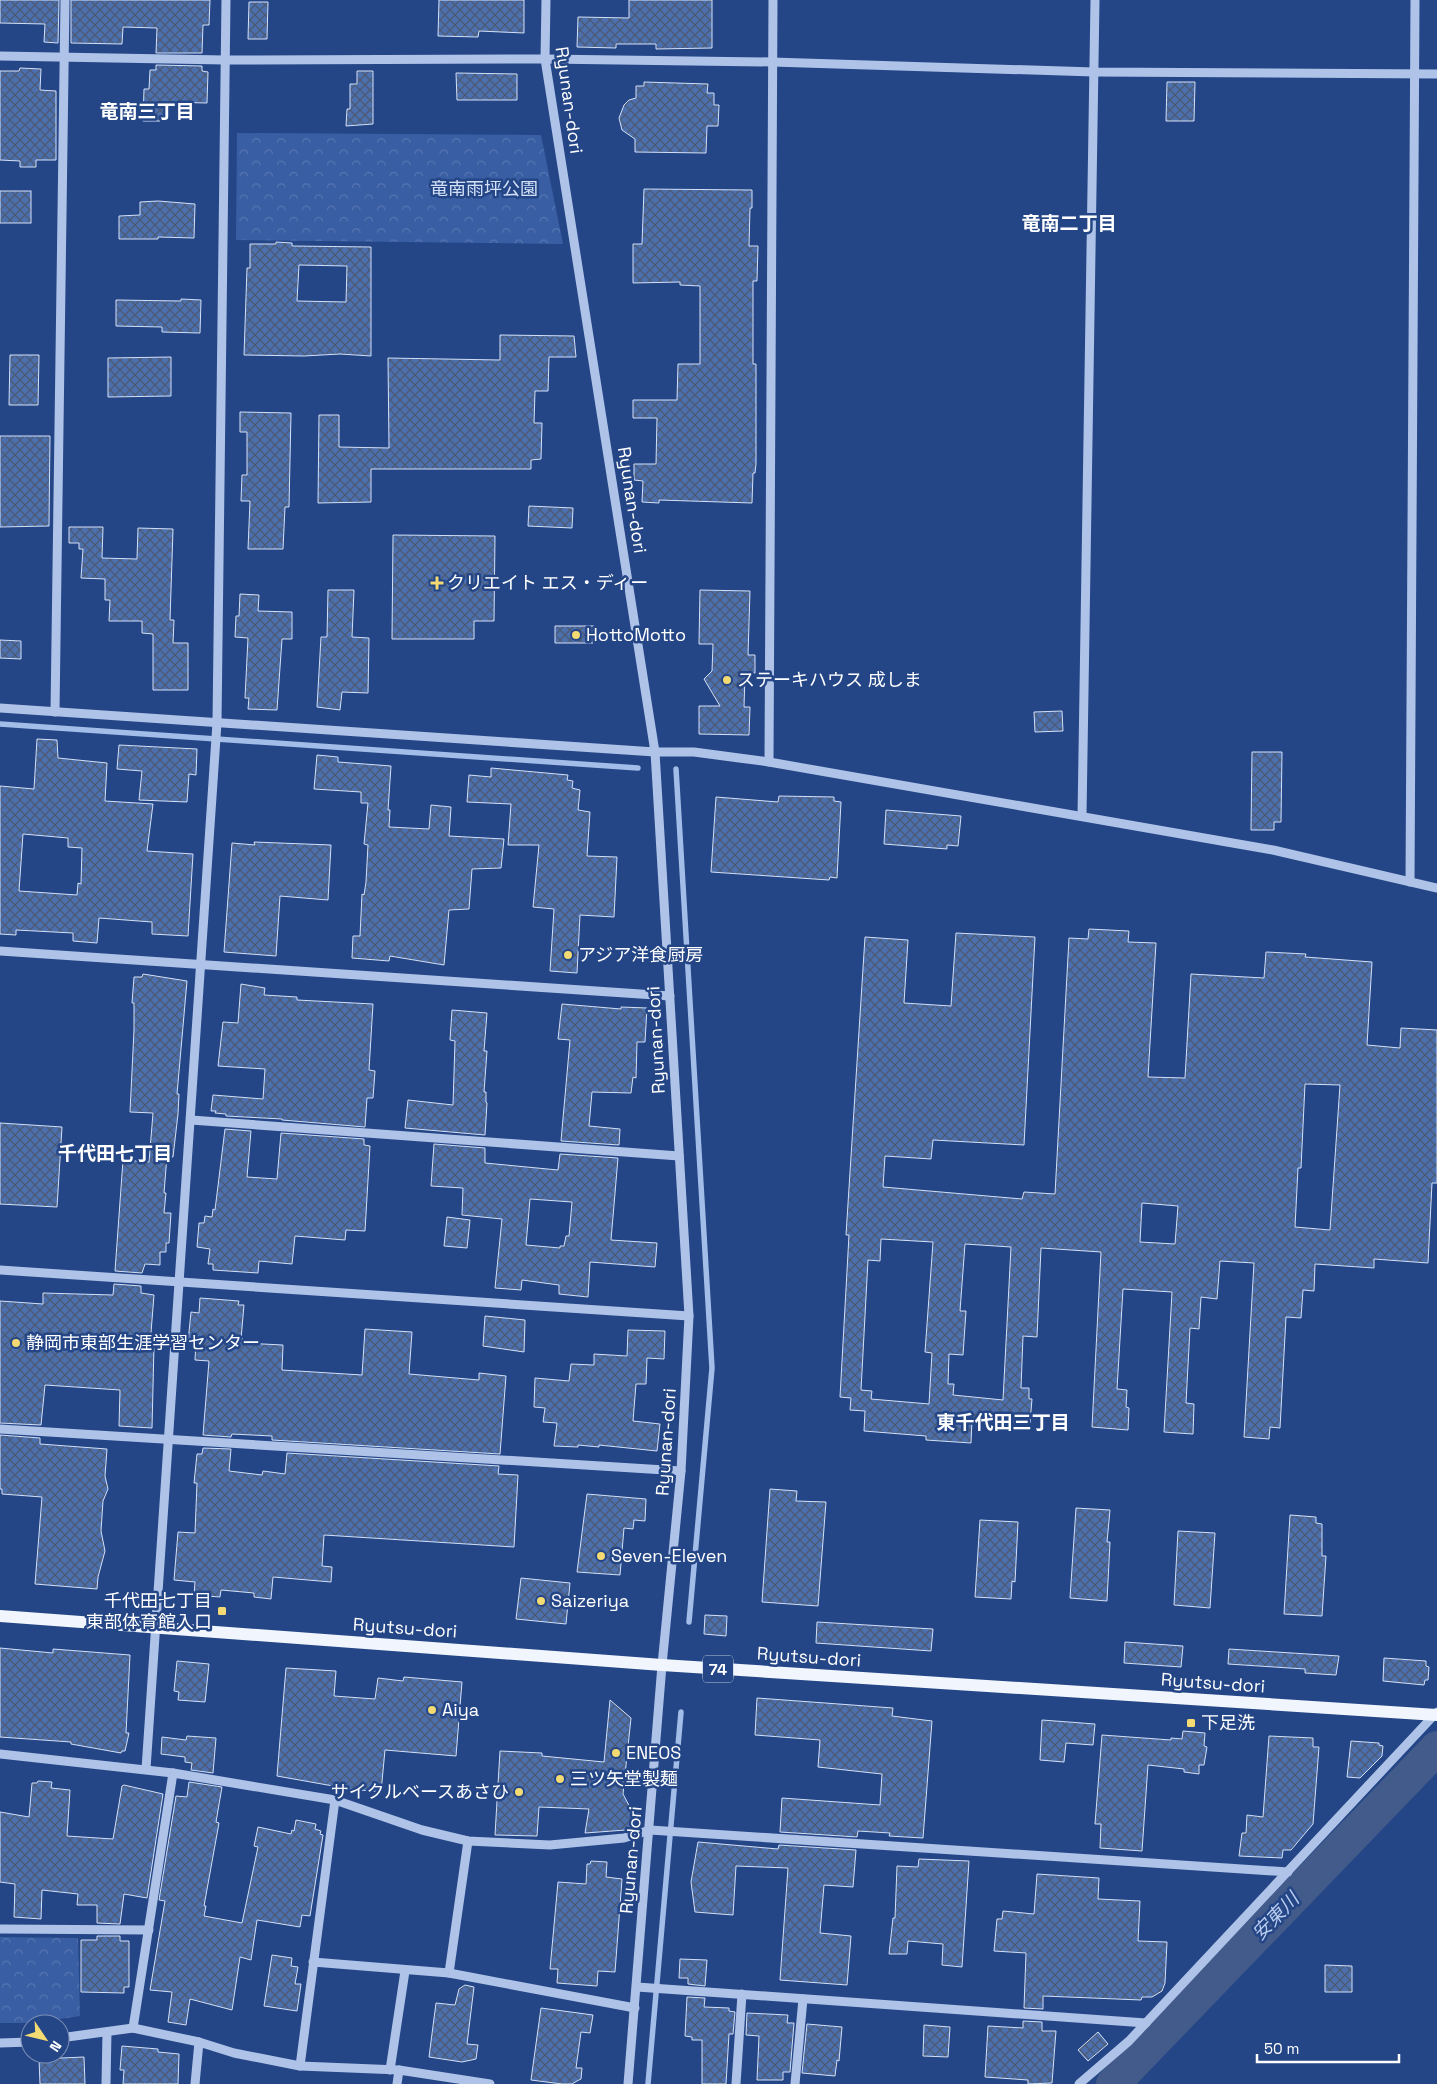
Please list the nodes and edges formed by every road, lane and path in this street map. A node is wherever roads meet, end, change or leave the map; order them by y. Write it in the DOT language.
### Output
graph roads {
  1 [pos="65,0"];
  2 [pos="226,0"];
  3 [pos="546,0"];
  4 [pos="773,0"];
  5 [pos="1095,0"];
  6 [pos="1415,0"];
  7 [pos="0,56"];
  8 [pos="64,57"];
  9 [pos="545,59"];
  10 [pos="226,60"];
  11 [pos="772,62"];
  12 [pos="1094,72"];
  13 [pos="1414,74"];
  14 [pos="1437,74"];
  15 [pos="0,708"];
  16 [pos="55,712"];
  17 [pos="217,723"];
  18 [pos="655,752"];
  19 [pos="769,762"];
  20 [pos="1082,816"];
  21 [pos="1410,882"];
  22 [pos="1437,888"];
  23 [pos="0,951"];
  24 [pos="201,964"];
  25 [pos="670,996"];
  26 [pos="191,1120"];
  27 [pos="679,1156"];
  28 [pos="0,1270"];
  29 [pos="180,1282"];
  30 [pos="689,1316"];
  31 [pos="0,1429"];
  32 [pos="169,1439"];
  33 [pos="681,1471"];
  34 [pos="0,1616"];
  35 [pos="155,1627"];
  36 [pos="662,1665"];
  37 [pos="1436,1714"];
  38 [pos="0,1754"];
  39 [pos="146,1769"];
  40 [pos="173,1773"];
  41 [pos="335,1800"];
  42 [pos="650,1830"];
  43 [pos="468,1841"];
  44 [pos="1288,1872"];
  45 [pos="0,1929"];
  46 [pos="149,1930"];
  47 [pos="313,1962"];
  48 [pos="405,1971"];
  49 [pos="449,1973"];
  50 [pos="637,1987"];
  51 [pos="742,1994"];
  52 [pos="802,1999"];
  53 [pos="635,2008"];
  54 [pos="1146,2023"];
  55 [pos="133,2028"];
  56 [pos="107,2032"];
  57 [pos="70,2037"];
  58 [pos="20,2042"];
  59 [pos="199,2042"];
  60 [pos="0,2043"];
  61 [pos="300,2066"];
  62 [pos="394,2070"];
  63 [pos="106,2084"];
  64 [pos="195,2084"];
  65 [pos="397,2084"];
  66 [pos="490,2084"];
  67 [pos="628,2084"];
  68 [pos="736,2084"];
  69 [pos="795,2084"];
  70 [pos="1079,2084"];
  1 -- 8 [label="street"];
  2 -- 10 [label="street"];
  3 -- 9 [label="street, Ryunan-dori"];
  4 -- 11 [label="street"];
  5 -- 12 [label="street"];
  6 -- 13 [label="street"];
  7 -- 8 [label="street"];
  8 -- 10 [label="street"];
  8 -- 16 [label="street"];
  9 -- 10 [label="street"];
  9 -- 11 [label="street"];
  9 -- 18 [label="street, Ryunan-dori"];
  10 -- 17 [label="street"];
  11 -- 12 [label="street"];
  11 -- 19 [label="street"];
  12 -- 13 [label="street"];
  12 -- 20 [label="street"];
  13 -- 14 [label="street"];
  13 -- 21 [label="street"];
  15 -- 16 [label="street"];
  16 -- 17 [label="street"];
  17 -- 18 [label="street"];
  17 -- 24 [label="street"];
  18 -- 19 [label="street"];
  18 -- 25 [label="street, Ryunan-dori"];
  19 -- 20 [label="street"];
  20 -- 21 [label="street"];
  21 -- 22 [label="street"];
  23 -- 24 [label="street"];
  24 -- 25 [label="street"];
  24 -- 26 [label="street"];
  25 -- 27 [label="street, Ryunan-dori"];
  26 -- 27 [label="street"];
  26 -- 29 [label="street"];
  27 -- 30 [label="street, Ryunan-dori"];
  28 -- 29 [label="street"];
  29 -- 30 [label="street"];
  29 -- 32 [label="street"];
  30 -- 33 [label="street, Ryunan-dori"];
  31 -- 32 [label="street"];
  32 -- 33 [label="street"];
  32 -- 35 [label="street"];
  33 -- 36 [label="street, Ryunan-dori"];
  34 -- 35 [label="main road, Ryutsu-dori / 74"];
  35 -- 36 [label="main road, Ryutsu-dori / 74"];
  35 -- 39 [label="street"];
  36 -- 37 [label="main road, Ryutsu-dori / 74"];
  36 -- 42 [label="street, Ryunan-dori"];
  37 -- 44 [label="street"];
  38 -- 39 [label="street"];
  39 -- 40 [label="street"];
  40 -- 41 [label="street"];
  40 -- 46 [label="street"];
  41 -- 43 [label="street"];
  41 -- 47 [label="street"];
  42 -- 43 [label="street"];
  42 -- 44 [label="street"];
  42 -- 50 [label="street, Ryunan-dori"];
  43 -- 49 [label="street"];
  44 -- 54 [label="street"];
  45 -- 46 [label="street"];
  46 -- 55 [label="street"];
  47 -- 48 [label="street"];
  47 -- 61 [label="street"];
  48 -- 49 [label="street"];
  48 -- 62 [label="street"];
  49 -- 53 [label="street"];
  50 -- 51 [label="street"];
  50 -- 53 [label="street, Ryunan-dori"];
  51 -- 52 [label="street"];
  51 -- 68 [label="street"];
  52 -- 54 [label="street"];
  52 -- 69 [label="street"];
  53 -- 67 [label="street, Ryunan-dori"];
  54 -- 70 [label="street"];
  55 -- 56 [label="street"];
  55 -- 59 [label="street"];
  56 -- 57 [label="street"];
  56 -- 63 [label="street"];
  58 -- 60 [label="street"];
  59 -- 61 [label="street"];
  59 -- 64 [label="street"];
  61 -- 62 [label="street"];
  62 -- 65 [label="street"];
  62 -- 66 [label="street"];
}
